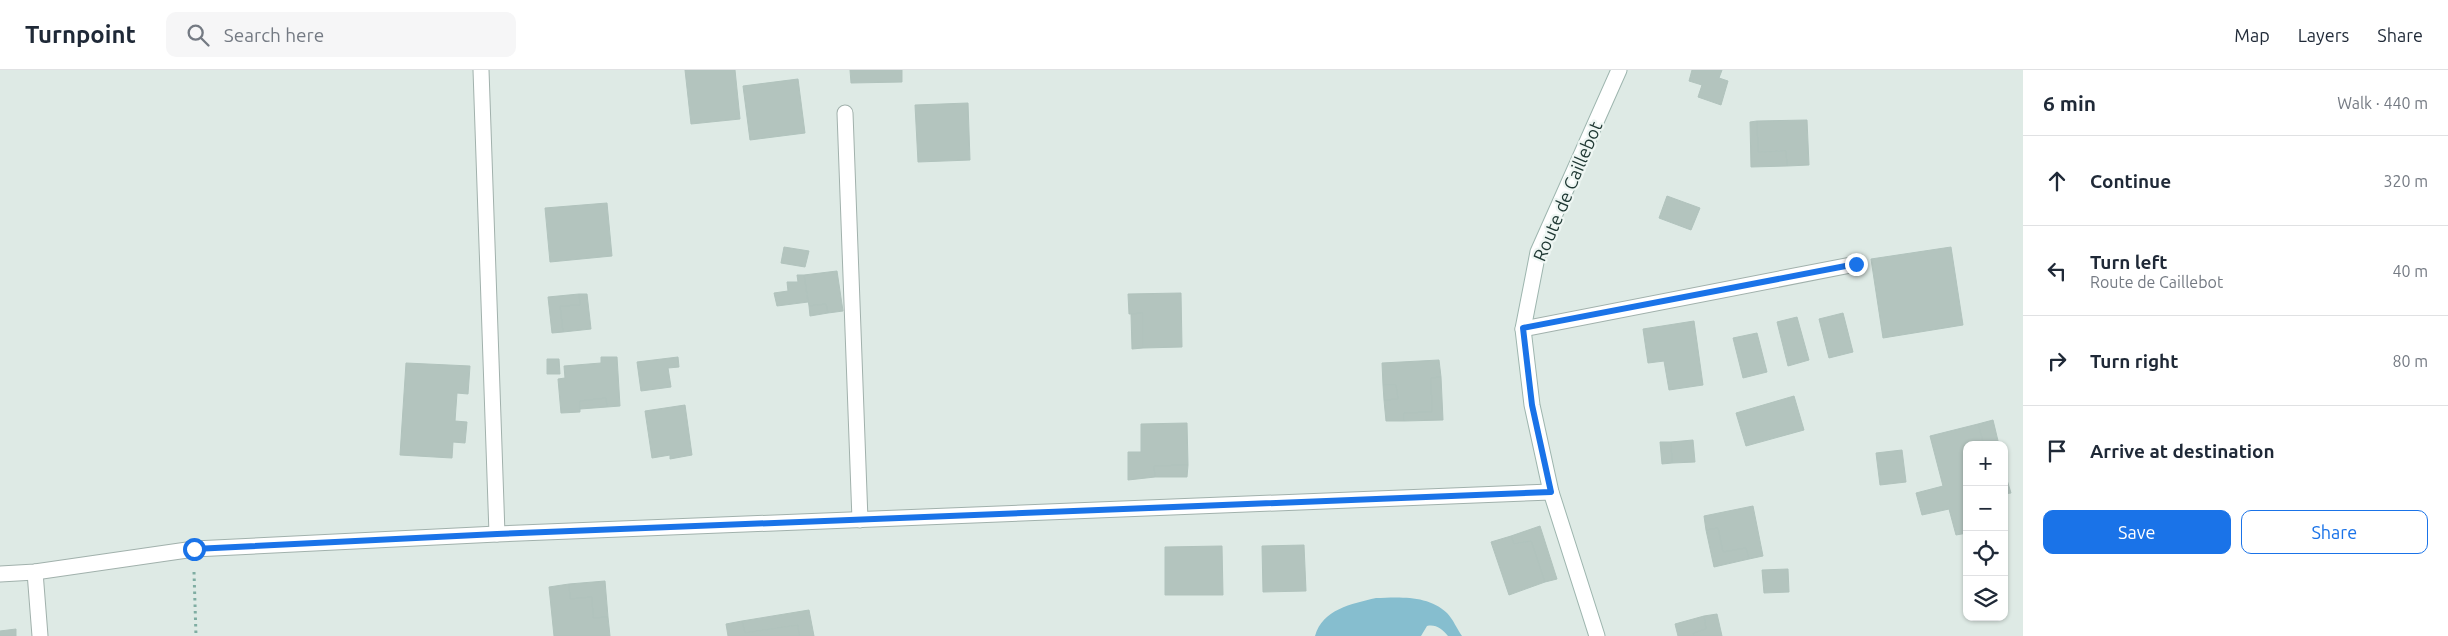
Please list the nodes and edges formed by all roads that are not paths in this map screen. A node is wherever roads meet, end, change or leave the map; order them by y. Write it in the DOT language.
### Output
graph roads {
  1 [pos="481,70"];
  2 [pos="1619,70"];
  3 [pos="845,113"];
  4 [pos="1856,264"];
  5 [pos="1523,328"];
  6 [pos="1551,492"];
  7 [pos="860,520"];
  8 [pos="497,534"];
  9 [pos="35,572"];
  10 [pos="0,574"];
  11 [pos="40,636"];
  12 [pos="1597,636"];
  1 -- 8 [label="street"];
  2 -- 5 [label="street, Route de Caillebot"];
  3 -- 7 [label="street"];
  4 -- 5 [label="street"];
  5 -- 6 [label="street, Route de Caillebot"];
  6 -- 7 [label="street"];
  6 -- 12 [label="street, Route de Caillebot"];
  7 -- 8 [label="street"];
  8 -- 9 [label="street"];
  9 -- 10 [label="street"];
  9 -- 11 [label="street"];
}
